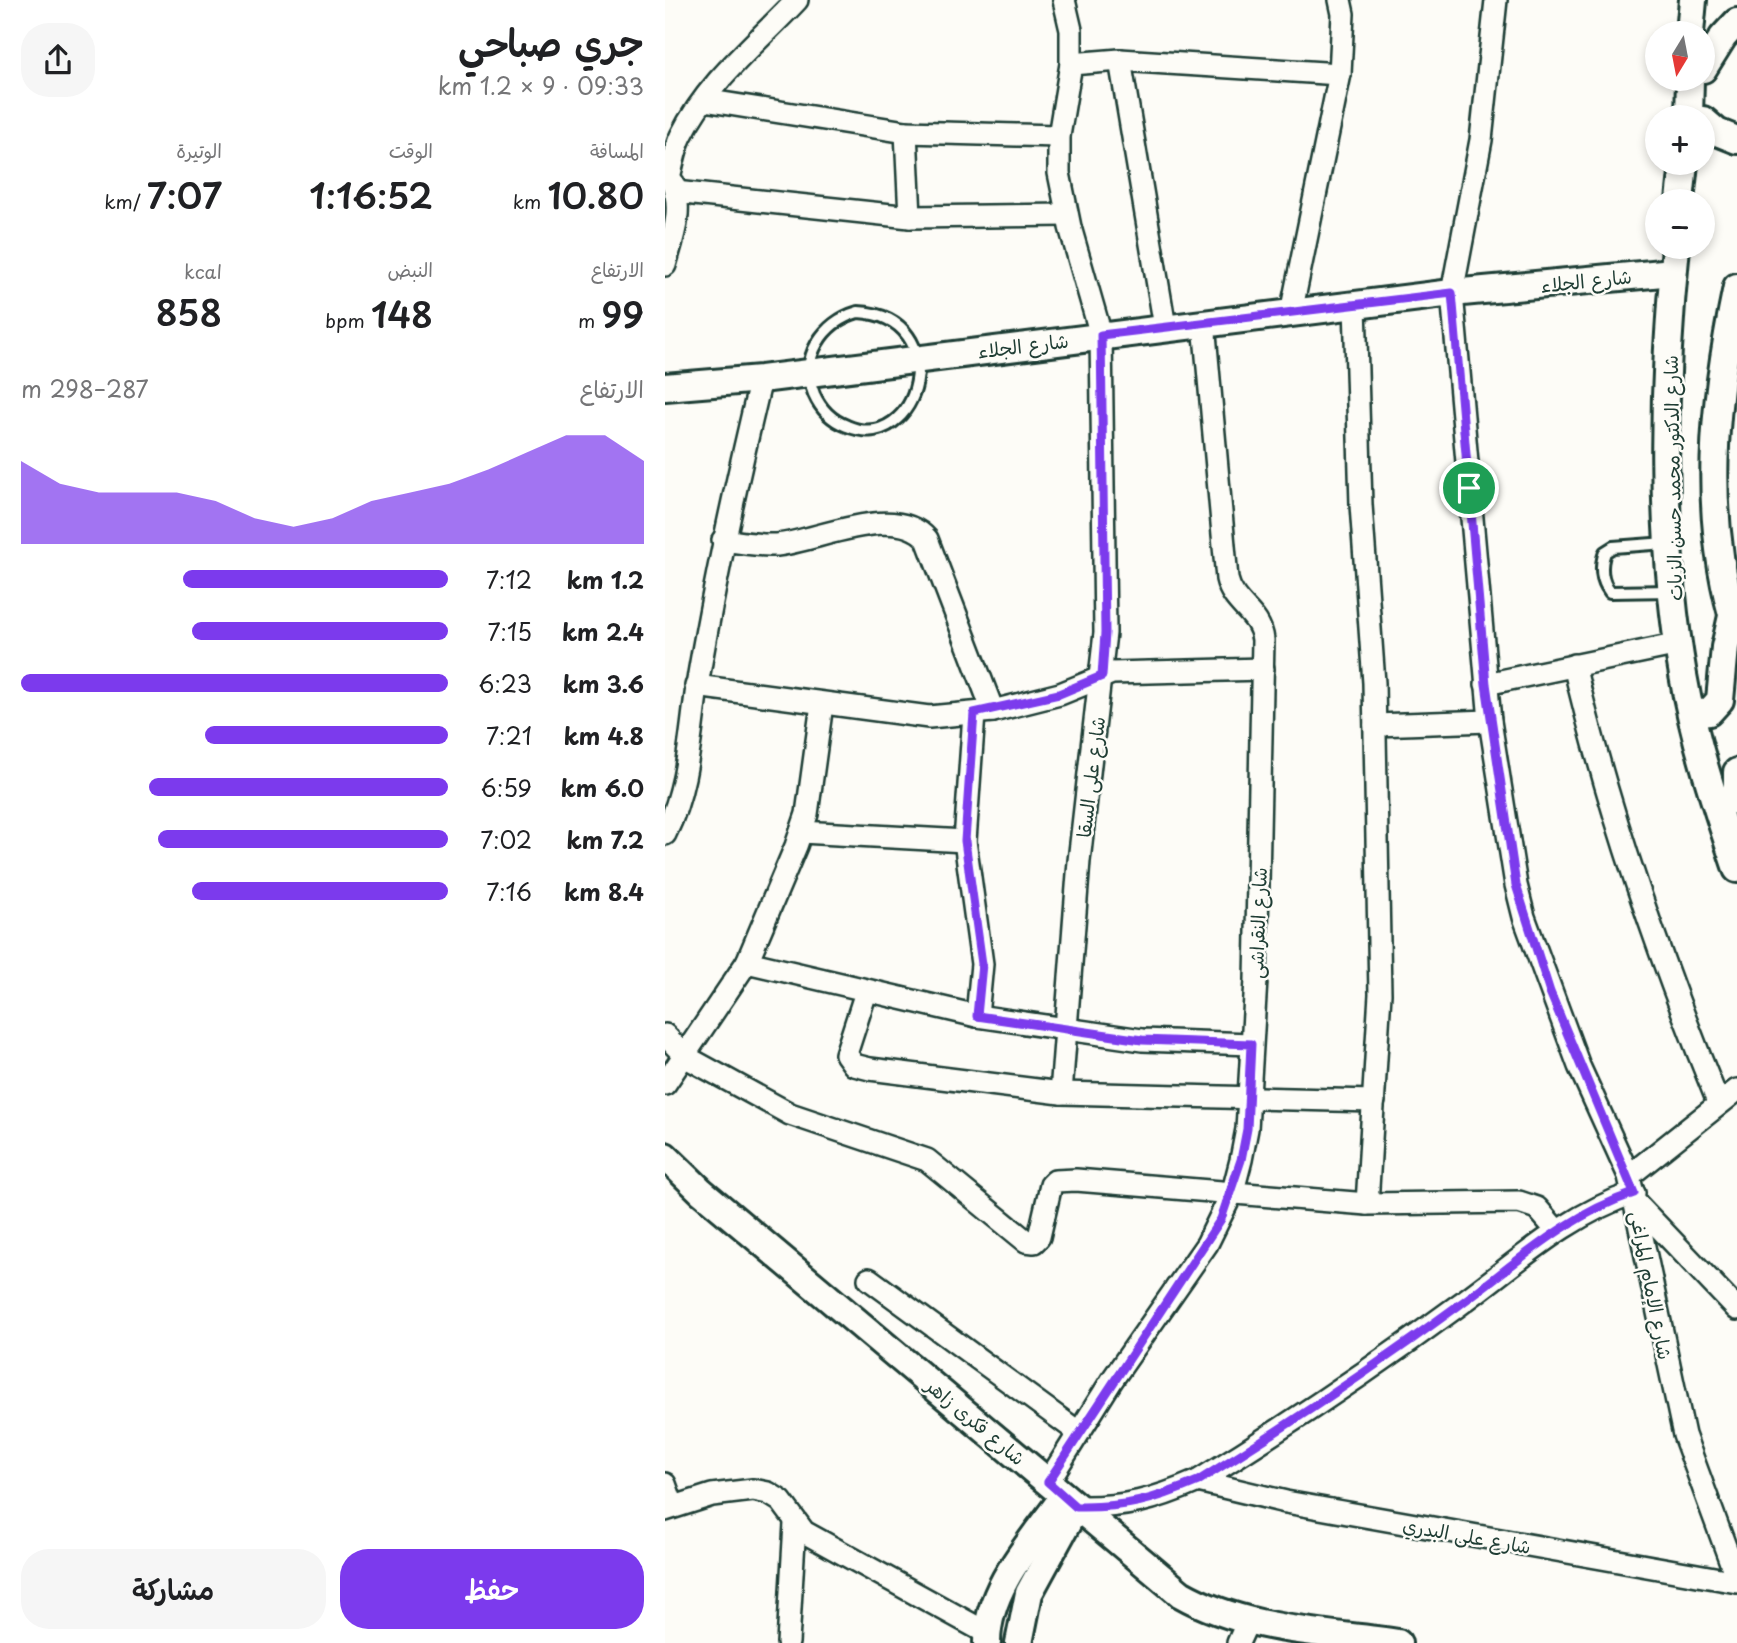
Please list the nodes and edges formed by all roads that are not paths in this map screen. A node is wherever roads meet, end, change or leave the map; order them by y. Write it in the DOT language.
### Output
graph roads {
  1 [pos="797,0"];
  2 [pos="1064,0"];
  3 [pos="1340,0"];
  4 [pos="1496,0"];
  5 [pos="1693,0"];
  6 [pos="1691,21"];
  7 [pos="1737,22"];
  8 [pos="1715,50"];
  9 [pos="1120,60"];
  10 [pos="1071,64"];
  11 [pos="1340,74"];
  12 [pos="704,100"];
  13 [pos="1695,103"];
  14 [pos="906,132"];
  15 [pos="1059,136"];
  16 [pos="1737,140"];
  17 [pos="670,180"];
  18 [pos="1067,215"];
  19 [pos="910,217"];
  20 [pos="1675,259"];
  21 [pos="665,265"];
  22 [pos="1737,287"];
  23 [pos="1452,293"];
  24 [pos="1355,305"];
  25 [pos="1291,313"];
  26 [pos="1204,323"];
  27 [pos="1165,327"];
  28 [pos="1101,335"];
  29 [pos="917,359"];
  30 [pos="810,373"];
  31 [pos="761,379"];
  32 [pos="665,387"];
  33 [pos="723,540"];
  34 [pos="1669,543"];
  35 [pos="1672,592"];
  36 [pos="1735,623"];
  37 [pos="1679,644"];
  38 [pos="1574,665"];
  39 [pos="1263,669"];
  40 [pos="1102,676"];
  41 [pos="1486,684"];
  42 [pos="696,686"];
  43 [pos="822,704"];
  44 [pos="984,712"];
  45 [pos="1692,714"];
  46 [pos="1490,721"];
  47 [pos="1375,725"];
  48 [pos="1737,772"];
  49 [pos="1737,801"];
  50 [pos="801,832"];
  51 [pos="665,834"];
  52 [pos="965,841"];
  53 [pos="1737,869"];
  54 [pos="747,962"];
  55 [pos="866,992"];
  56 [pos="977,1016"];
  57 [pos="1068,1030"];
  58 [pos="665,1035"];
  59 [pos="1251,1044"];
  60 [pos="686,1056"];
  61 [pos="665,1084"];
  62 [pos="1737,1090"];
  63 [pos="1061,1093"];
  64 [pos="1248,1097"];
  65 [pos="1374,1101"];
  66 [pos="1718,1102"];
  67 [pos="665,1156"];
  68 [pos="1233,1191"];
  69 [pos="1633,1191"];
  70 [pos="1367,1204"];
  71 [pos="1556,1230"];
  72 [pos="869,1279"];
  73 [pos="1737,1310"];
  74 [pos="1078,1432"];
  75 [pos="1198,1481"];
  76 [pos="665,1485"];
  77 [pos="1063,1495"];
  78 [pos="669,1508"];
  79 [pos="795,1523"];
  80 [pos="1737,1581"];
  81 [pos="1243,1632"];
  82 [pos="987,1638"];
  83 [pos="788,1643"];
  84 [pos="1019,1643"];
  85 [pos="1398,1643"];
  1 -- 12 [label="street"];
  2 -- 10 [label="street, شارع على السقا"];
  3 -- 11 [label="street"];
  4 -- 23 [label="street, شارع الإمام المراغى"];
  5 -- 6 [label="street"];
  7 -- 8 [label="street"];
  9 -- 10 [label="street"];
  9 -- 11 [label="street"];
  9 -- 27 [label="street"];
  10 -- 15 [label="street, شارع على السقا"];
  11 -- 25 [label="street"];
  12 -- 14 [label="street"];
  12 -- 17 [label="street"];
  13 -- 16 [label="street"];
  14 -- 15 [label="street"];
  14 -- 19 [label="street"];
  15 -- 18 [label="street, شارع على السقا"];
  17 -- 19 [label="street"];
  17 -- 21 [label="street"];
  18 -- 19 [label="street"];
  18 -- 28 [label="street, شارع على السقا"];
  20 -- 23 [label="street, شارع الجلاء"];
  20 -- 34 [label="street, شارع الدكتور محمد حسن الزيات"];
  22 -- 36 [label="street"];
  23 -- 24 [label="street, شارع الجلاء"];
  23 -- 41 [label="street, شارع الإمام المراغى"];
  24 -- 25 [label="street, شارع الجلاء"];
  24 -- 47 [label="street"];
  25 -- 26 [label="street, شارع الجلاء"];
  26 -- 27 [label="street, شارع الجلاء"];
  26 -- 39 [label="street, شارع النقراشى"];
  27 -- 28 [label="street, شارع الجلاء"];
  28 -- 29 [label="street, شارع الجلاء"];
  28 -- 40 [label="street, شارع على السقا"];
  29 -- 30 [label="street, شارع الجلاء"];
  29 -- 30 [label="lane"];
  29 -- 30 [label="lane"];
  30 -- 31 [label="street, شارع الجلاء"];
  31 -- 32 [label="street, شارع الجلاء"];
  31 -- 33 [label="street"];
  33 -- 42 [label="street"];
  33 -- 44 [label="street"];
  34 -- 35 [label="street, شارع الدكتور محمد حسن الزيات"];
  34 -- 35 [label="lane"];
  35 -- 37 [label="street, شارع الدكتور محمد حسن الزيات"];
  36 -- 45 [label="street"];
  37 -- 38 [label="street"];
  37 -- 45 [label="street, شارع الدكتور محمد حسن الزيات"];
  38 -- 41 [label="street"];
  38 -- 66 [label="street"];
  39 -- 40 [label="street"];
  39 -- 59 [label="street, شارع النقراشى"];
  40 -- 44 [label="street"];
  40 -- 57 [label="street, شارع على السقا"];
  41 -- 46 [label="street, شارع الإمام المراغى"];
  42 -- 43 [label="street"];
  42 -- 51 [label="street"];
  43 -- 44 [label="street"];
  43 -- 50 [label="street"];
  44 -- 52 [label="street"];
  45 -- 53 [label="street, شارع الدكتور محمد حسن الزيات"];
  46 -- 47 [label="street"];
  46 -- 69 [label="street, شارع الإمام المراغى"];
  47 -- 65 [label="street"];
  48 -- 49 [label="street"];
  50 -- 52 [label="street"];
  50 -- 54 [label="street"];
  52 -- 56 [label="street"];
  54 -- 55 [label="street"];
  54 -- 60 [label="street"];
  55 -- 56 [label="street"];
  55 -- 63 [label="street"];
  56 -- 57 [label="street"];
  57 -- 59 [label="street"];
  57 -- 63 [label="street, شارع على السقا"];
  58 -- 60 [label="street"];
  59 -- 64 [label="street, شارع النقراشى"];
  60 -- 61 [label="street"];
  60 -- 68 [label="street"];
  62 -- 66 [label="street"];
  63 -- 64 [label="street"];
  64 -- 65 [label="street"];
  64 -- 68 [label="street, شارع النقراشى"];
  65 -- 70 [label="street"];
  66 -- 69 [label="street"];
  67 -- 77 [label="street, شارع فكرى زاهر"];
  68 -- 70 [label="street"];
  68 -- 74 [label="street, شارع النقراشى"];
  69 -- 71 [label="street"];
  69 -- 73 [label="street"];
  69 -- 80 [label="street, شارع الإمام المراغى"];
  70 -- 71 [label="street"];
  71 -- 75 [label="street"];
  72 -- 74 [label="street"];
  74 -- 77 [label="street, شارع النقراشى"];
  75 -- 77 [label="street"];
  75 -- 80 [label="street, شارع على البدري"];
  76 -- 78 [label="street"];
  77 -- 81 [label="street, شارع فكرى زاهر"];
  77 -- 82 [label="street"];
  77 -- 84 [label="street"];
  78 -- 79 [label="street"];
  79 -- 82 [label="street"];
  79 -- 83 [label="street"];
  81 -- 85 [label="street, شارع فكرى زاهر"];
}
